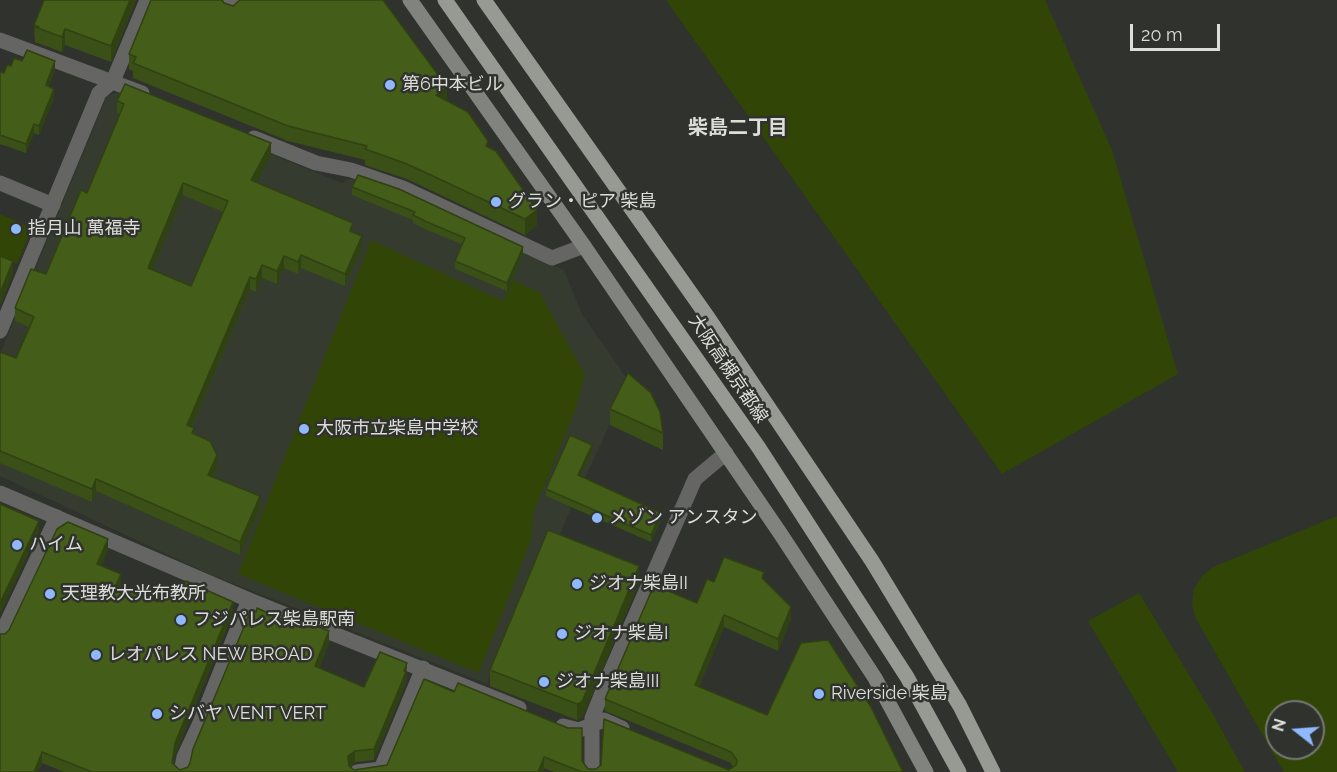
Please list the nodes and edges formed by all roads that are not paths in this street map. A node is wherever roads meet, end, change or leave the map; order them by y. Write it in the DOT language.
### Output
graph roads {
  1 [pos="147,0"];
  2 [pos="410,0"];
  3 [pos="445,0"];
  4 [pos="484,0"];
  5 [pos="0,40"];
  6 [pos="113,81"];
  7 [pos="156,98"];
  8 [pos="241,133"];
  9 [pos="0,183"];
  10 [pos="53,205"];
  11 [pos="584,246"];
  12 [pos="0,331"];
  13 [pos="726,453"];
  14 [pos="0,493"];
  15 [pos="57,517"];
  16 [pos="249,600"];
  17 [pos="0,637"];
  18 [pos="423,668"];
  19 [pos="529,712"];
  20 [pos="550,721"];
  21 [pos="592,726"];
  22 [pos="635,733"];
  23 [pos="181,772"];
  24 [pos="357,772"];
  25 [pos="591,772"];
  26 [pos="926,772"];
  27 [pos="959,772"];
  28 [pos="993,772"];
  1 -- 6 [label="street"];
  2 -- 11 [label="street"];
  3 -- 27 [label="main road, 大阪高槻京都線"];
  4 -- 28 [label="main road, 大阪高槻京都線"];
  5 -- 6 [label="street"];
  6 -- 7 [label="street"];
  6 -- 10 [label="street"];
  8 -- 11 [label="street"];
  9 -- 10 [label="street"];
  10 -- 12 [label="street"];
  11 -- 13 [label="street"];
  13 -- 21 [label="street"];
  13 -- 26 [label="street"];
  14 -- 15 [label="street"];
  15 -- 16 [label="street"];
  15 -- 17 [label="street"];
  16 -- 18 [label="street"];
  16 -- 23 [label="street"];
  18 -- 19 [label="street"];
  18 -- 24 [label="street"];
  20 -- 21 [label="street"];
  21 -- 22 [label="street"];
  21 -- 25 [label="street"];
}
